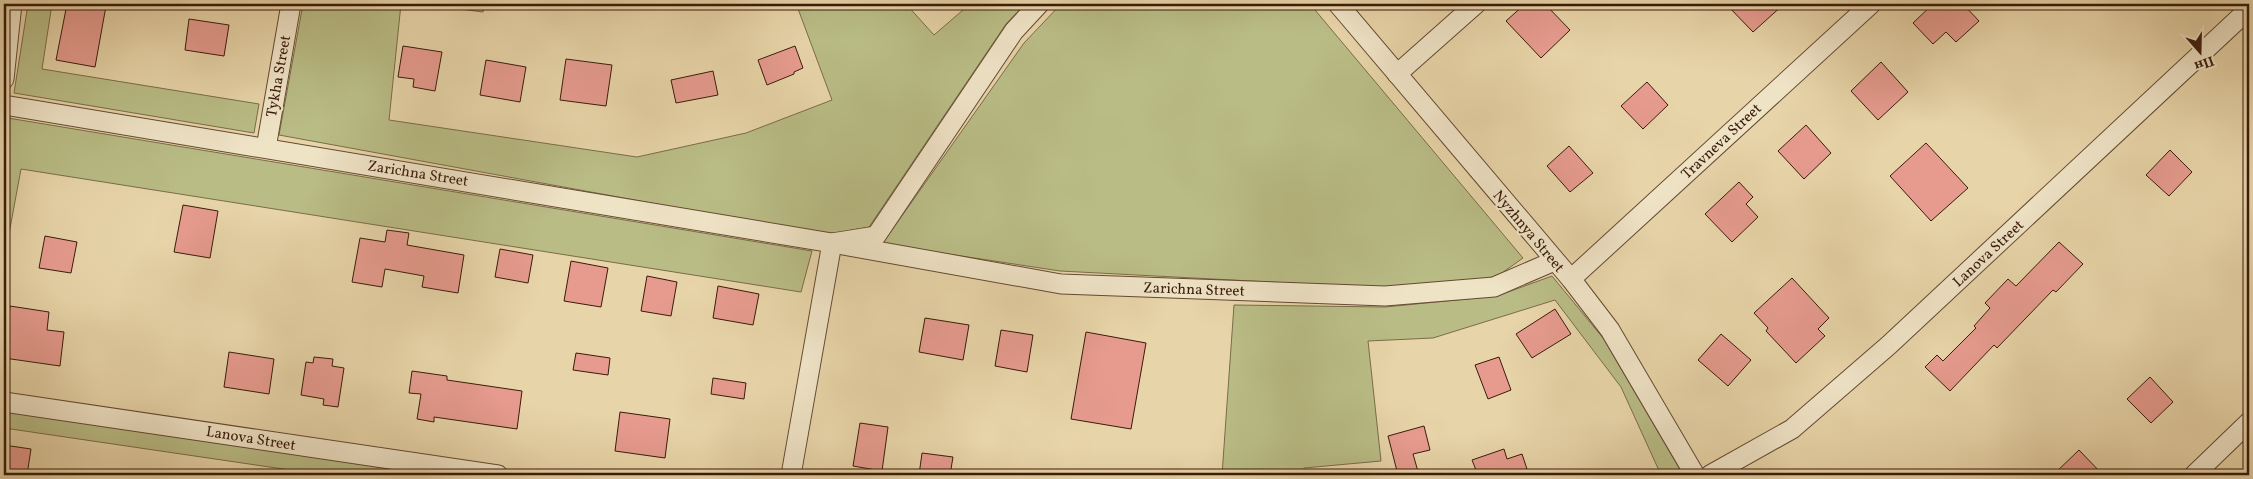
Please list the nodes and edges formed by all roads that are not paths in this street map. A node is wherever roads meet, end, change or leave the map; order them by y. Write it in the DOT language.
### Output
graph roads {
  1 [pos="12,4"];
  2 [pos="291,4"];
  3 [pos="1039,4"];
  4 [pos="1338,4"];
  5 [pos="1476,4"];
  6 [pos="1871,4"];
  7 [pos="2249,9"];
  8 [pos="1397,74"];
  9 [pos="4,79"];
  10 [pos="4,105"];
  11 [pos="266,148"];
  12 [pos="832,243"];
  13 [pos="1554,261"];
  14 [pos="1571,279"];
  15 [pos="4,402"];
  16 [pos="2249,422"];
  17 [pos="498,475"];
  18 [pos="791,475"];
  19 [pos="1695,475"];
  20 [pos="1710,475"];
  21 [pos="2194,475"];
  1 -- 9 [label="street"];
  2 -- 11 [label="street, Tykha Street"];
  3 -- 12 [label="street, Zarichna Street"];
  4 -- 8 [label="street, Nyzhnya Street"];
  5 -- 8 [label="street"];
  6 -- 14 [label="street, Travneva Street"];
  7 -- 20 [label="street, Lanova Street"];
  8 -- 13 [label="street, Nyzhnya Street"];
  10 -- 11 [label="street, Zarichna Street"];
  11 -- 12 [label="street, Zarichna Street"];
  12 -- 13 [label="street, Zarichna Street"];
  12 -- 18 [label="street"];
  13 -- 14 [label="street, Nyzhnya Street"];
  14 -- 19 [label="street, Nyzhnya Street"];
  15 -- 17 [label="street, Lanova Street"];
  16 -- 21 [label="street"];
}
